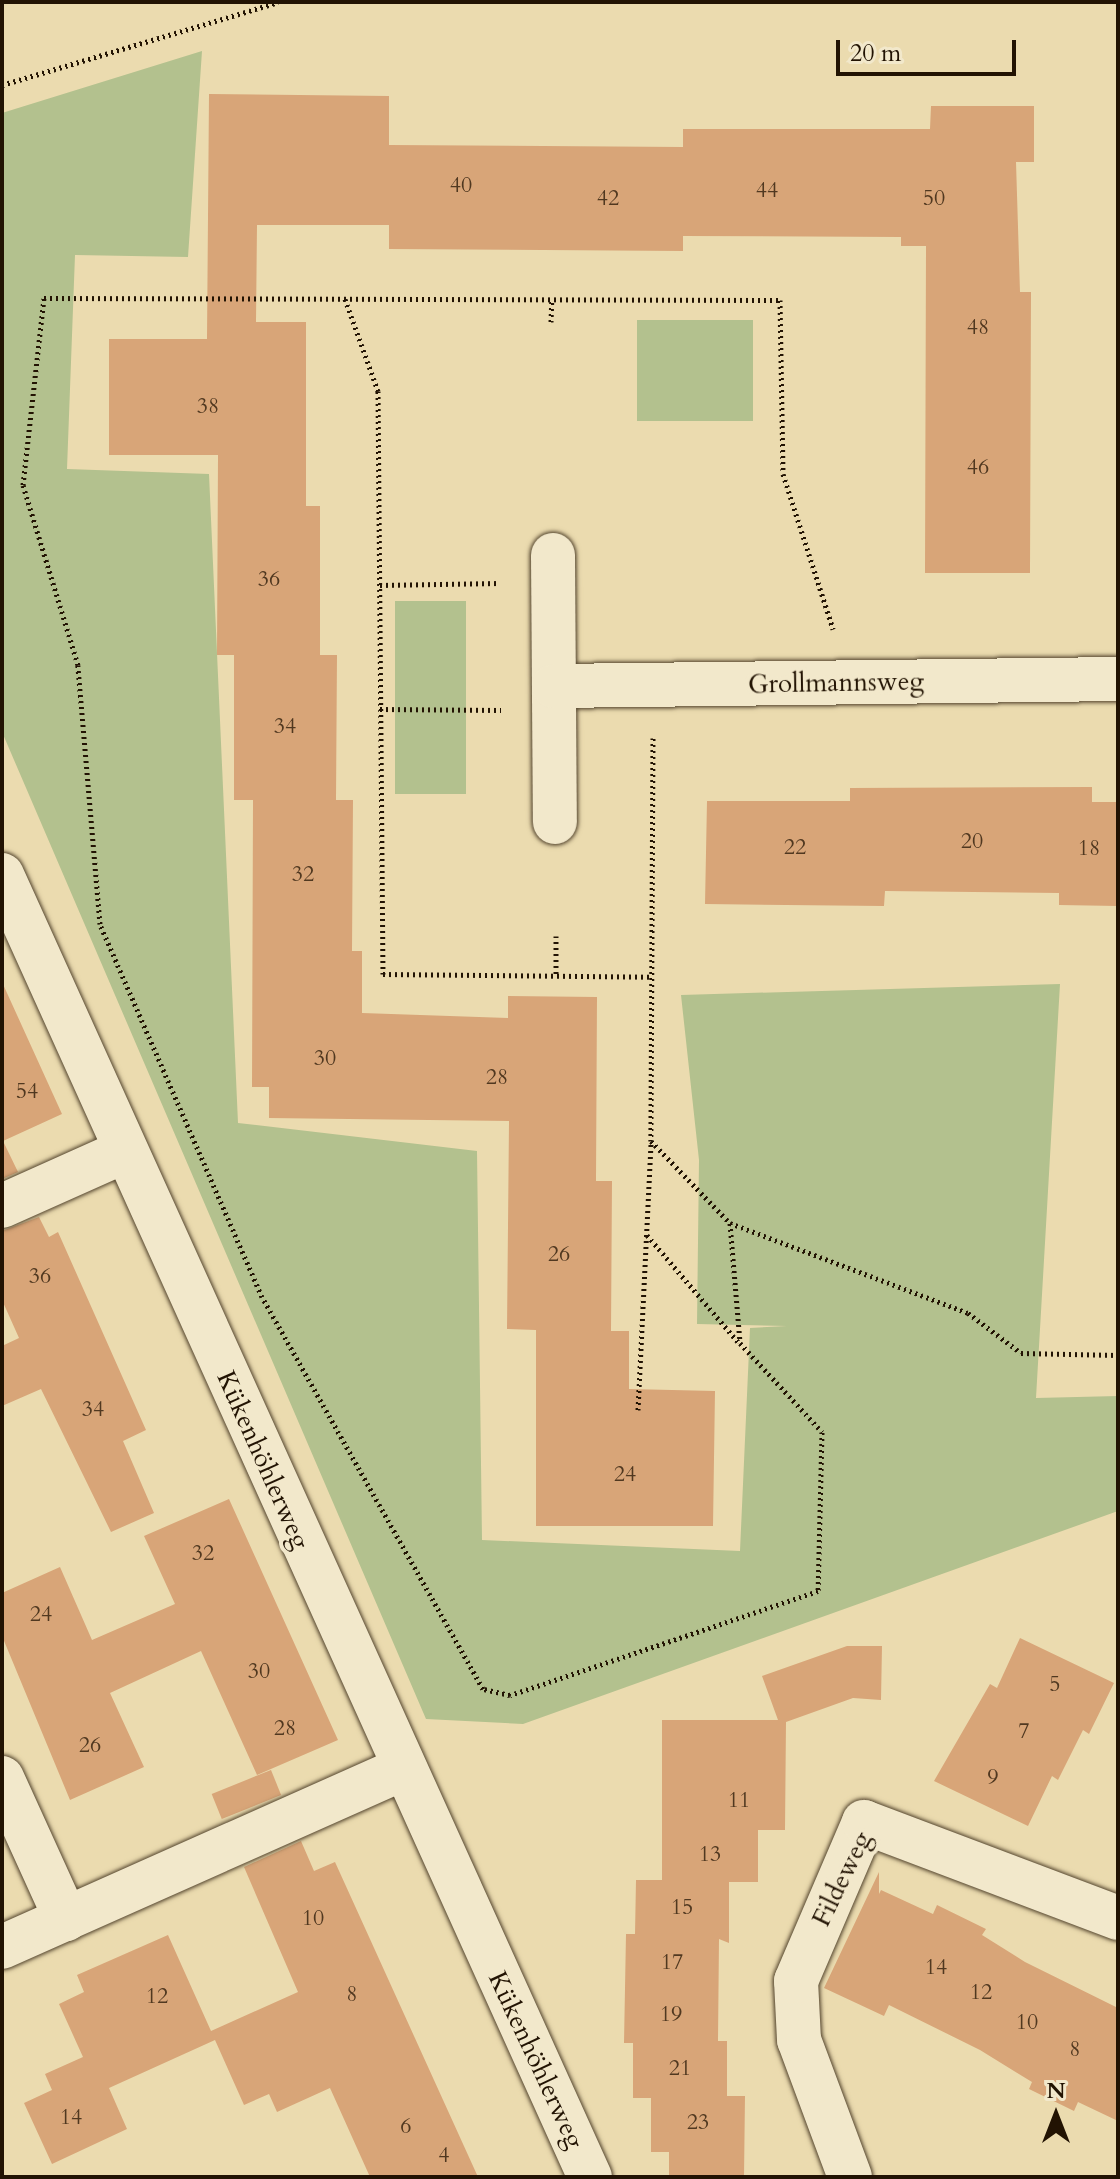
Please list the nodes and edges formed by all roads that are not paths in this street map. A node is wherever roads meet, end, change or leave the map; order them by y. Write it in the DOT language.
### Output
graph roads {
  1 [pos="553,555"];
  2 [pos="1118,679"];
  3 [pos="554,698"];
  4 [pos="555,822"];
  5 [pos="2,875"];
  6 [pos="125,1151"];
  7 [pos="2,1206"];
  8 [pos="402,1769"];
  9 [pos="2,1778"];
  10 [pos="1115,1908"];
  11 [pos="66,1919"];
  12 [pos="2,1947"];
  13 [pos="590,2177"];
  14 [pos="850,2177"];
  1 -- 3 [label="street"];
  2 -- 3 [label="street, Grollmannsweg"];
  3 -- 4 [label="street"];
  5 -- 6 [label="street, Kükenhöhlerweg"];
  6 -- 7 [label="street"];
  6 -- 8 [label="street, Kükenhöhlerweg"];
  8 -- 11 [label="street"];
  8 -- 13 [label="street, Kükenhöhlerweg"];
  9 -- 11 [label="street"];
  10 -- 14 [label="street, Fildeweg"];
  11 -- 12 [label="street"];
}
